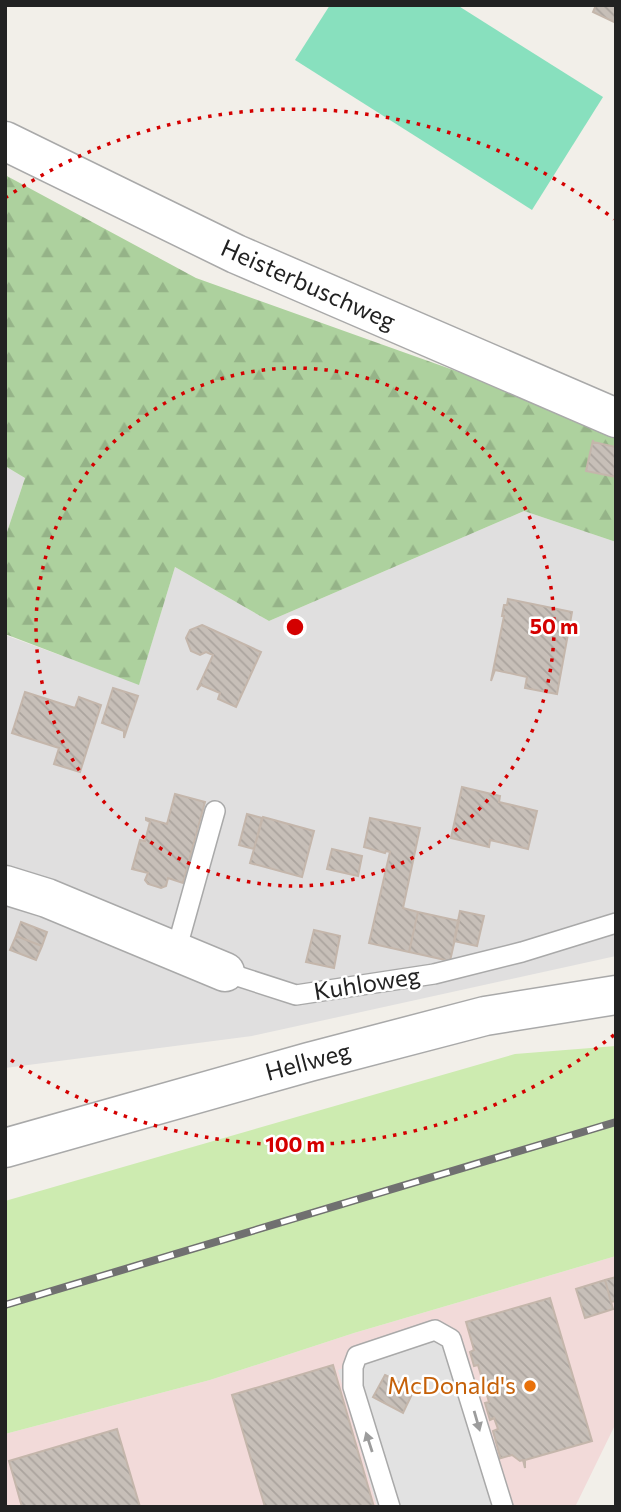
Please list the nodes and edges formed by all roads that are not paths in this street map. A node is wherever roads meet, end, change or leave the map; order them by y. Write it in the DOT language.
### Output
graph roads {
  1 [pos="5,141"];
  2 [pos="616,418"];
  3 [pos="215,811"];
  4 [pos="5,885"];
  5 [pos="616,923"];
  6 [pos="176,951"];
  7 [pos="225,971"];
  8 [pos="616,995"];
  9 [pos="5,1148"];
  10 [pos="390,1507"];
  11 [pos="503,1507"];
  1 -- 2 [label="street, Heisterbuschweg"];
  3 -- 6 [label="lane"];
  4 -- 6 [label="street, Kuhloweg"];
  5 -- 7 [label="lane, Kuhloweg"];
  6 -- 7 [label="street, Kuhloweg"];
  8 -- 9 [label="street, Hellweg"];
  10 -- 11 [label="lane, one-way"];
}
